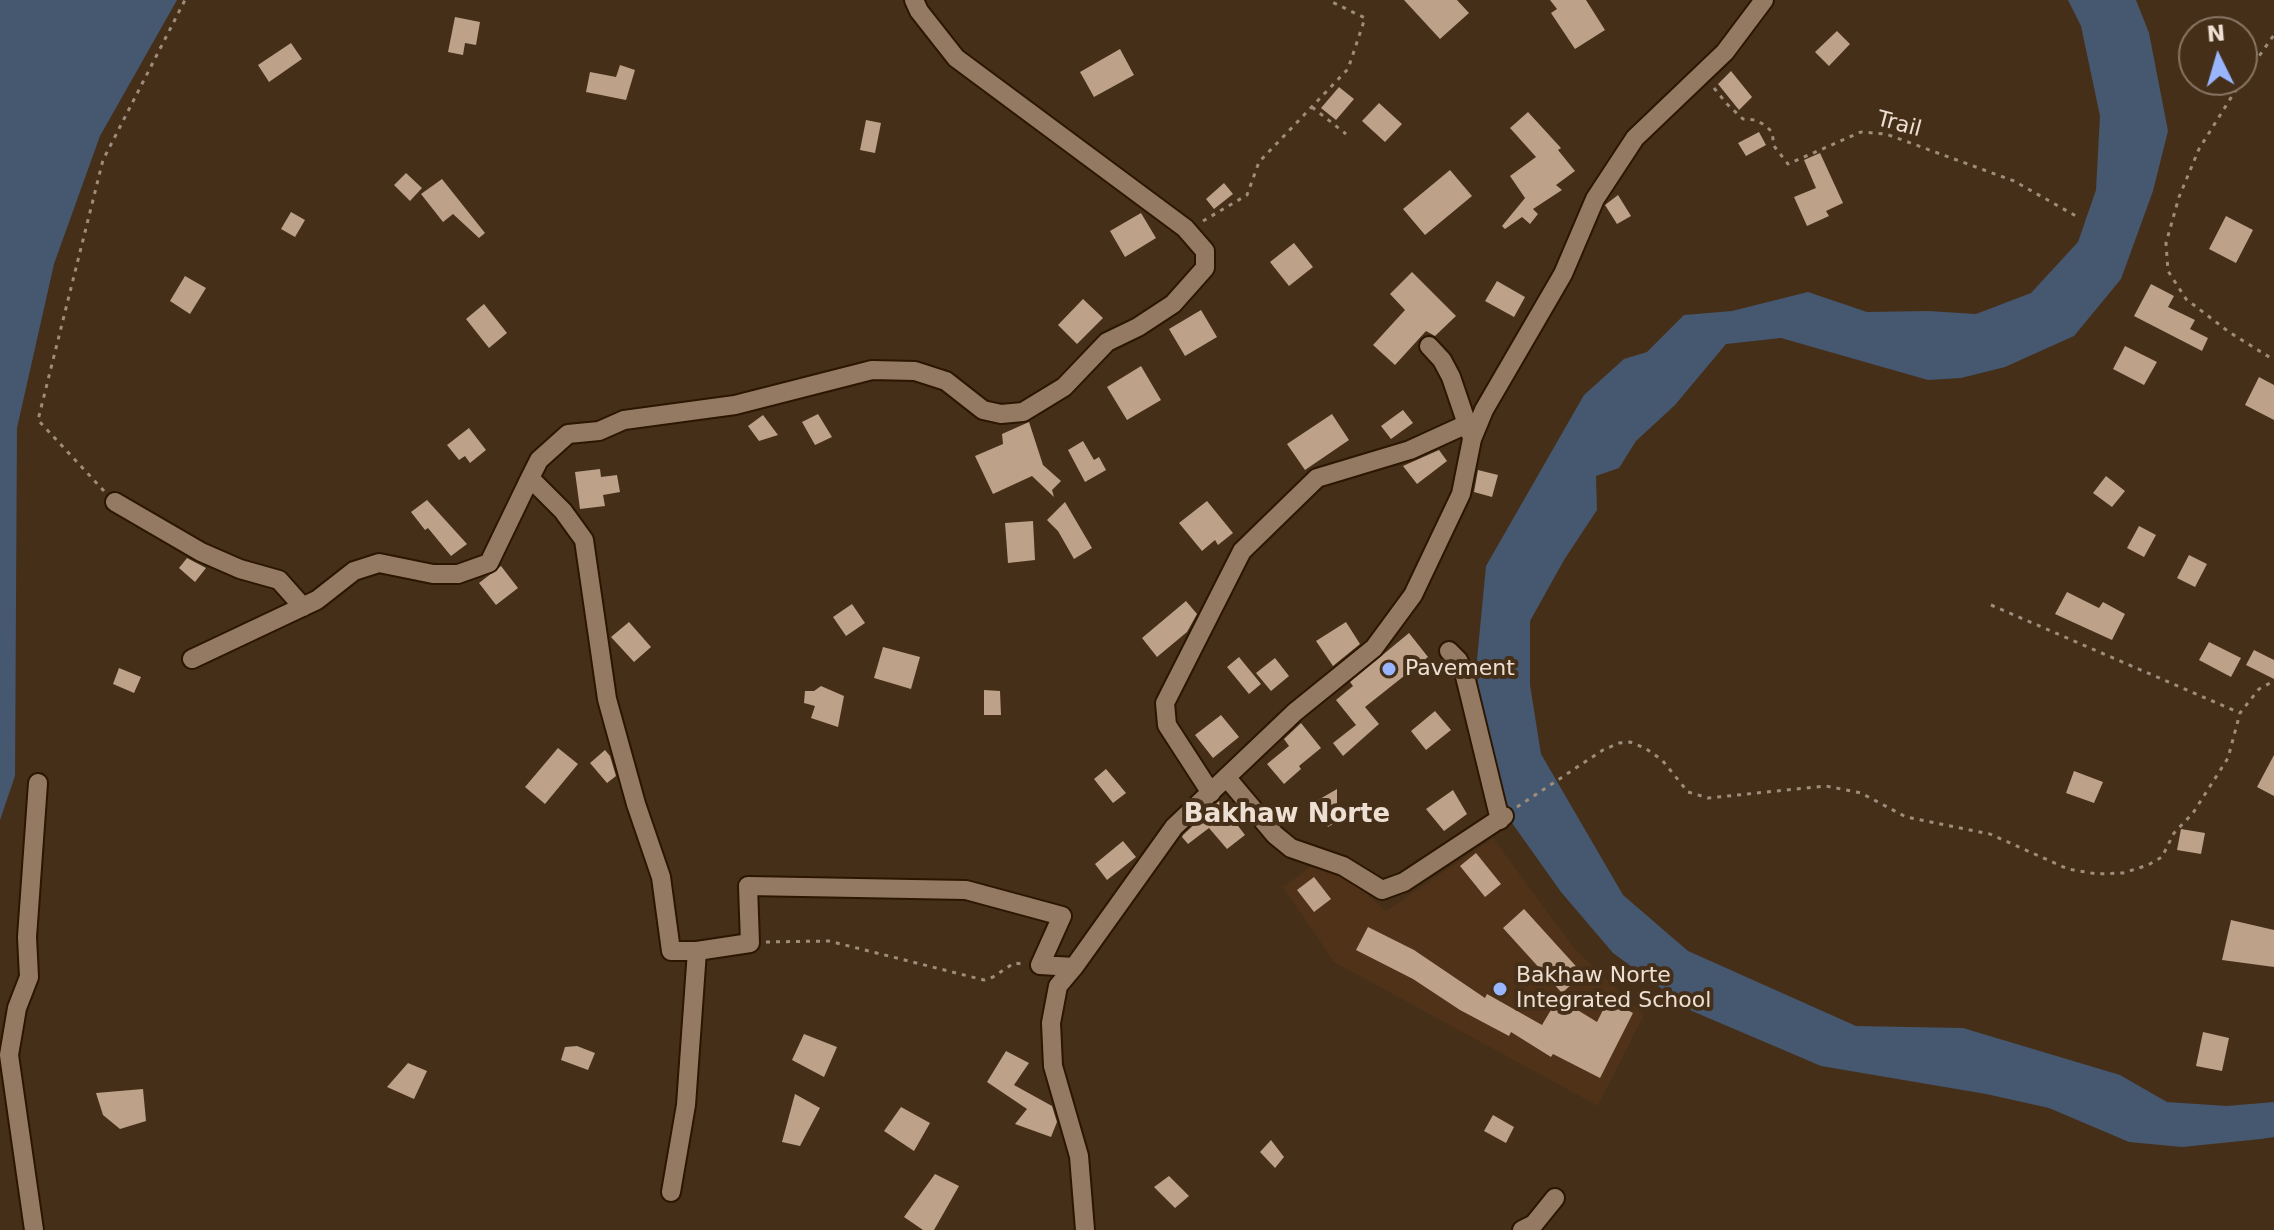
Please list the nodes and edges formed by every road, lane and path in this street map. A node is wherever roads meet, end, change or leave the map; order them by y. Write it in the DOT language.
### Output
graph roads {
  1 [pos="185,0"];
  2 [pos="914,0"];
  3 [pos="1328,0"];
  4 [pos="1764,0"];
  5 [pos="2274,35"];
  6 [pos="2258,58"];
  7 [pos="1703,73"];
  8 [pos="2232,96"];
  9 [pos="1312,107"];
  10 [pos="1346,134"];
  11 [pos="2076,216"];
  12 [pos="1185,228"];
  13 [pos="1429,346"];
  14 [pos="2274,360"];
  15 [pos="1469,432"];
  16 [pos="530,478"];
  17 [pos="115,502"];
  18 [pos="1991,605"];
  19 [pos="303,607"];
  20 [pos="1449,651"];
  21 [pos="192,659"];
  22 [pos="2274,681"];
  23 [pos="2240,713"];
  24 [pos="1227,778"];
  25 [pos="38,783"];
  26 [pos="1211,793"];
  27 [pos="1506,815"];
  28 [pos="750,943"];
  29 [pos="697,951"];
  30 [pos="1040,965"];
  31 [pos="1074,967"];
  32 [pos="671,1192"];
  33 [pos="1555,1198"];
  34 [pos="34,1230"];
  35 [pos="1085,1230"];
  36 [pos="1522,1230"];
  1 -- 17 [label="path"];
  2 -- 12 [label="street"];
  3 -- 9 [label="path"];
  4 -- 7 [label="street"];
  5 -- 6 [label="path"];
  7 -- 11 [label="path, Trail"];
  7 -- 15 [label="street"];
  8 -- 14 [label="path"];
  9 -- 10 [label="path"];
  9 -- 12 [label="path"];
  12 -- 16 [label="street"];
  13 -- 15 [label="street"];
  15 -- 24 [label="street"];
  15 -- 26 [label="street"];
  16 -- 19 [label="street"];
  16 -- 29 [label="street"];
  17 -- 19 [label="street"];
  18 -- 23 [label="path"];
  19 -- 21 [label="street"];
  20 -- 27 [label="street"];
  22 -- 23 [label="path"];
  23 -- 27 [label="path"];
  24 -- 26 [label="street"];
  24 -- 27 [label="street"];
  25 -- 34 [label="street"];
  26 -- 31 [label="street"];
  28 -- 29 [label="street"];
  28 -- 30 [label="path"];
  28 -- 30 [label="street"];
  29 -- 32 [label="street"];
  30 -- 31 [label="street"];
  31 -- 35 [label="street"];
  33 -- 36 [label="street"];
}
